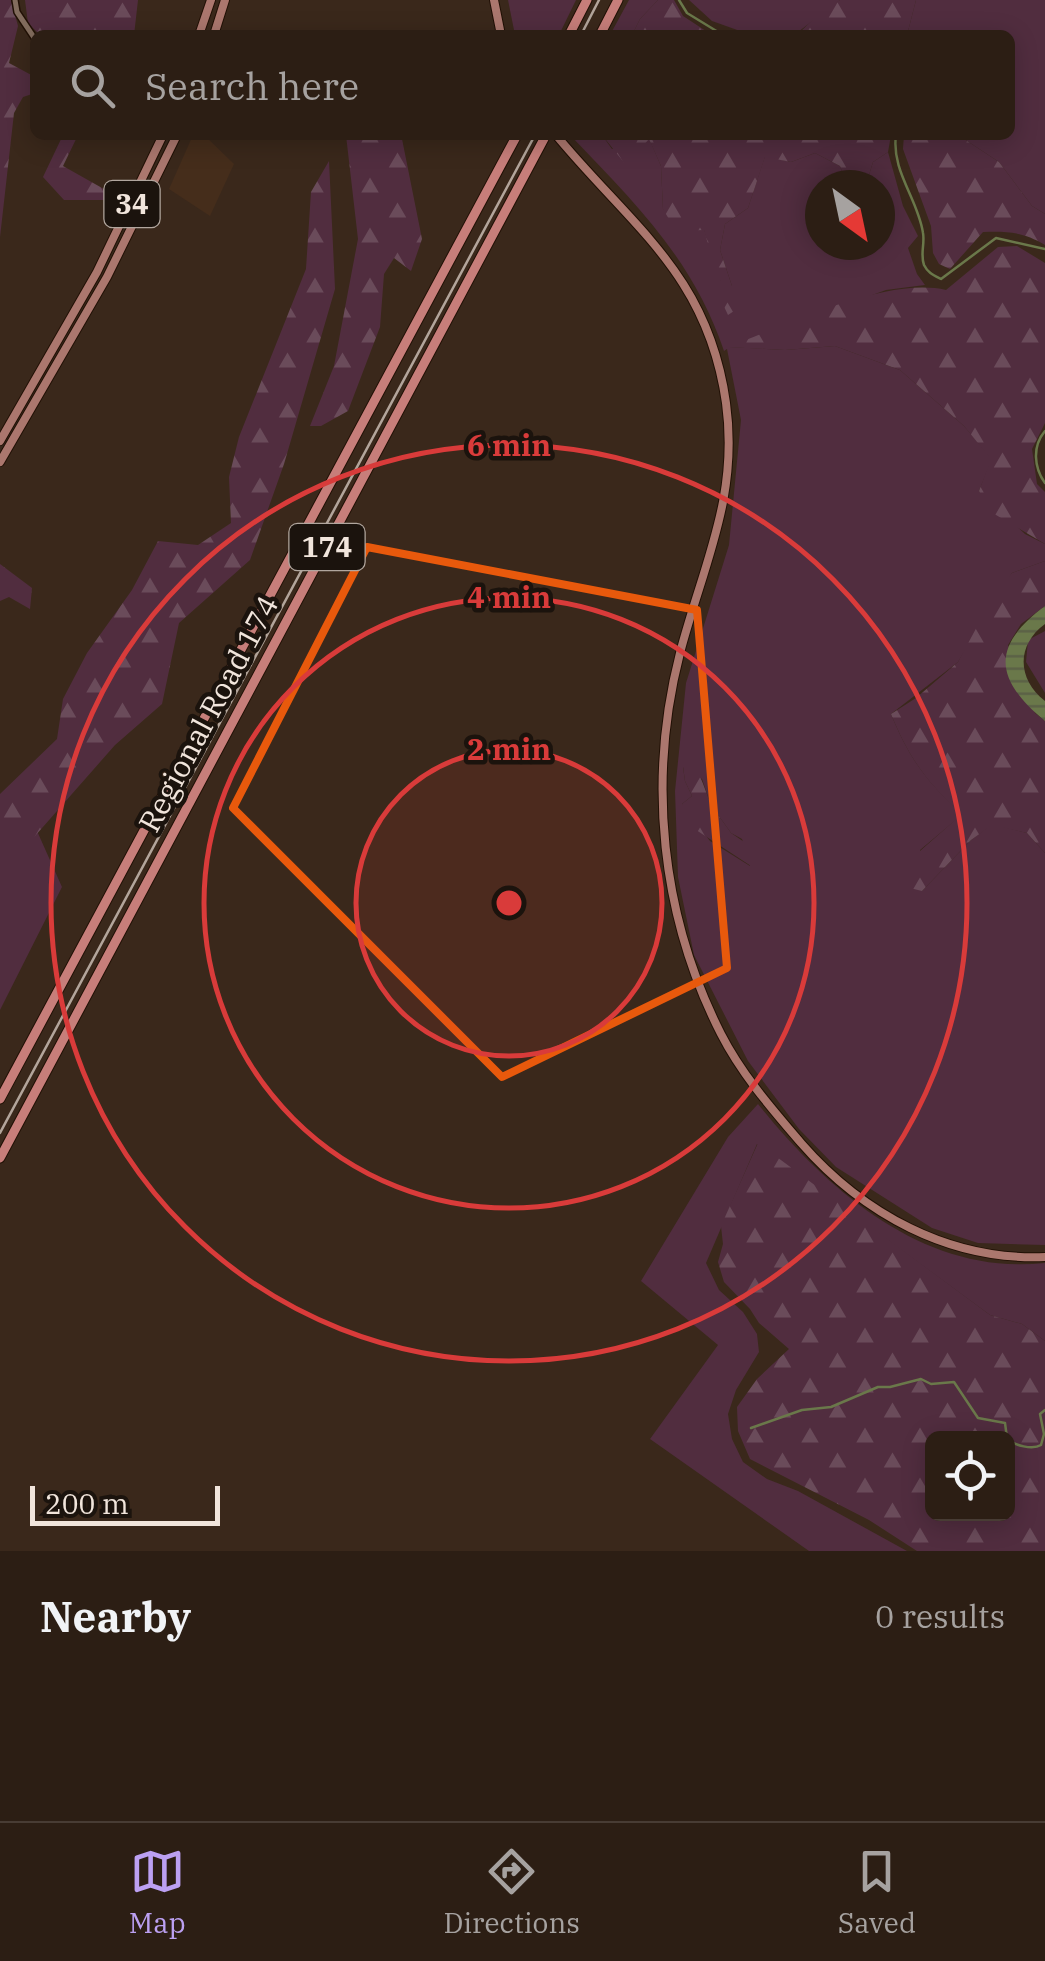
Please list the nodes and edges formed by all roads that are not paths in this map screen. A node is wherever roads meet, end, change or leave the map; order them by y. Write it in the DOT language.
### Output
graph roads {
  1 [pos="15,0"];
  2 [pos="211,0"];
  3 [pos="226,0"];
  4 [pos="494,0"];
  5 [pos="587,0"];
  6 [pos="618,0"];
  7 [pos="201,30"];
  8 [pos="216,30"];
  9 [pos="500,30"];
  10 [pos="572,30"];
  11 [pos="603,30"];
  12 [pos="30,32"];
  13 [pos="160,140"];
  14 [pos="175,140"];
  15 [pos="514,140"];
  16 [pos="543,140"];
  17 [pos="561,140"];
  18 [pos="97,272"];
  19 [pos="107,277"];
  20 [pos="49,370"];
  21 [pos="0,442"];
  22 [pos="0,462"];
  23 [pos="0,1099"];
  24 [pos="0,1158"];
  25 [pos="1045,1256"];
  1 -- 12 [label="street"];
  2 -- 7 [label="main road"];
  3 -- 8 [label="main road"];
  4 -- 9 [label="main road"];
  5 -- 10 [label="highway"];
  6 -- 11 [label="highway"];
  13 -- 18 [label="main road, 34"];
  14 -- 19 [label="main road, 34"];
  15 -- 23 [label="highway, Regional Road 174 / 174"];
  16 -- 24 [label="highway, Regional Road 174 / 174"];
  17 -- 25 [label="main road"];
  18 -- 19 [label="main road"];
  18 -- 20 [label="main road, 34"];
  19 -- 20 [label="main road, 34"];
  20 -- 21 [label="main road, 34"];
  20 -- 22 [label="main road, 34"];
}
